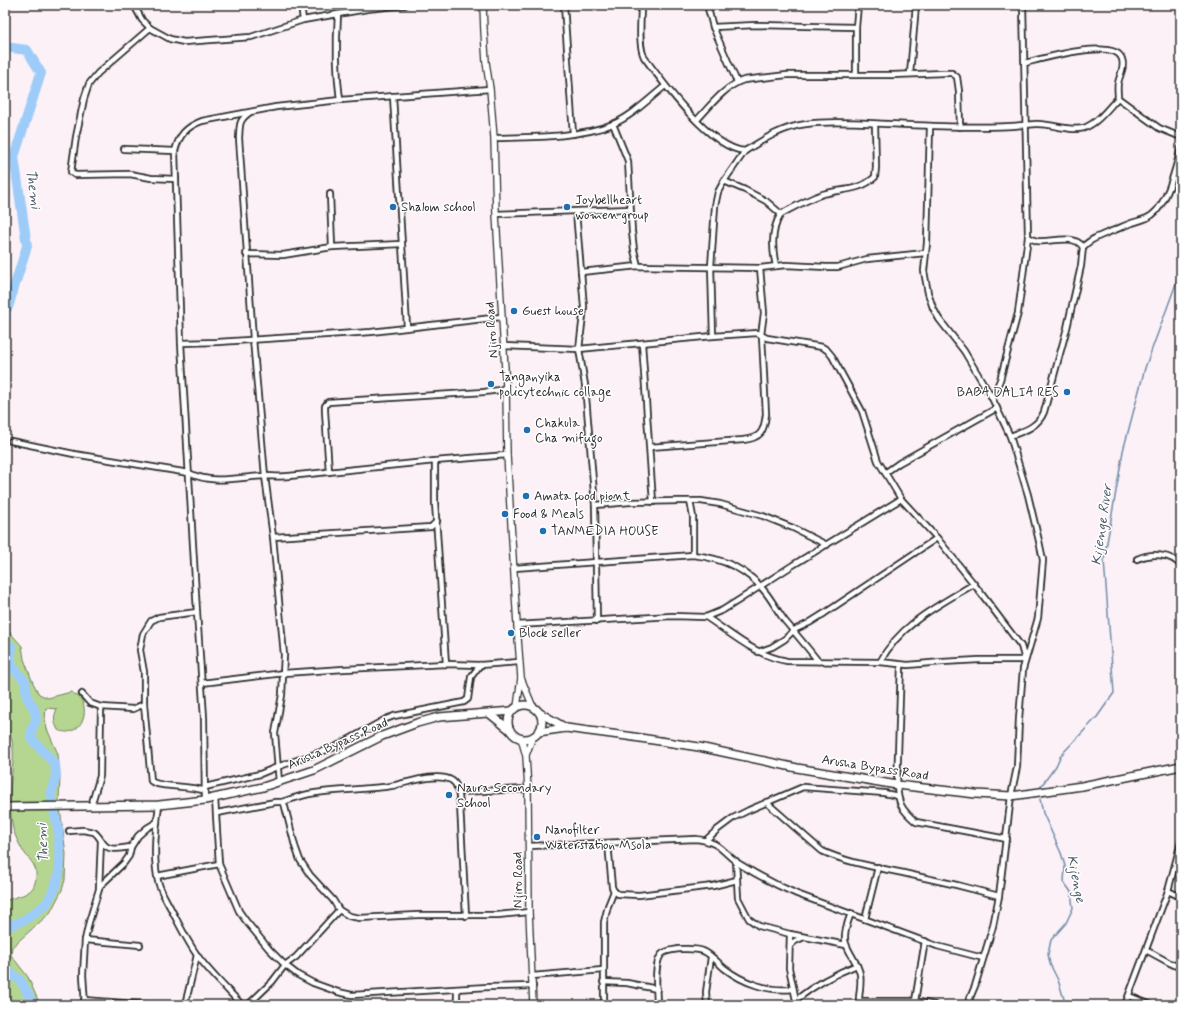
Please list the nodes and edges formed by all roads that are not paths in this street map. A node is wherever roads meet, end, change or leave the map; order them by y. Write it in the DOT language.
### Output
graph roads {
  1 [pos="134,5"];
  2 [pos="301,5"];
  3 [pos="405,5"];
  4 [pos="483,5"];
  5 [pos="564,5"];
  6 [pos="640,5"];
  7 [pos="707,5"];
  8 [pos="858,5"];
  9 [pos="916,5"];
  10 [pos="1023,5"];
  11 [pos="1172,5"];
  12 [pos="1181,6"];
  13 [pos="338,14"];
  14 [pos="303,20"];
  15 [pos="713,27"];
  16 [pos="856,27"];
  17 [pos="150,28"];
  18 [pos="1025,63"];
  19 [pos="910,74"];
  20 [pos="856,75"];
  21 [pos="737,82"];
  22 [pos="665,86"];
  23 [pos="490,89"];
  24 [pos="393,96"];
  25 [pos="1118,98"];
  26 [pos="340,100"];
  27 [pos="250,112"];
  28 [pos="697,120"];
  29 [pos="613,124"];
  30 [pos="875,124"];
  31 [pos="930,126"];
  32 [pos="960,126"];
  33 [pos="1025,126"];
  34 [pos="573,134"];
  35 [pos="1181,137"];
  36 [pos="494,138"];
  37 [pos="1181,148"];
  38 [pos="124,150"];
  39 [pos="746,150"];
  40 [pos="174,151"];
  41 [pos="176,179"];
  42 [pos="724,182"];
  43 [pos="330,194"];
  44 [pos="630,209"];
  45 [pos="576,212"];
  46 [pos="496,214"];
  47 [pos="780,214"];
  48 [pos="1028,237"];
  49 [pos="402,244"];
  50 [pos="332,247"];
  51 [pos="1083,248"];
  52 [pos="925,253"];
  53 [pos="246,254"];
  54 [pos="638,266"];
  55 [pos="776,266"];
  56 [pos="710,267"];
  57 [pos="760,268"];
  58 [pos="581,272"];
  59 [pos="502,317"];
  60 [pos="407,327"];
  61 [pos="761,335"];
  62 [pos="713,336"];
  63 [pos="253,339"];
  64 [pos="181,343"];
  65 [pos="642,343"];
  66 [pos="504,346"];
  67 [pos="579,349"];
  68 [pos="506,387"];
  69 [pos="992,398"];
  70 [pos="997,408"];
  71 [pos="1010,436"];
  72 [pos="11,441"];
  73 [pos="650,447"];
  74 [pos="507,454"];
  75 [pos="435,461"];
  76 [pos="329,472"];
  77 [pos="189,473"];
  78 [pos="885,473"];
  79 [pos="265,476"];
  80 [pos="901,499"];
  81 [pos="690,501"];
  82 [pos="653,502"];
  83 [pos="595,505"];
  84 [pos="437,521"];
  85 [pos="273,537"];
  86 [pos="937,538"];
  87 [pos="827,545"];
  88 [pos="693,555"];
  89 [pos="1137,559"];
  90 [pos="597,563"];
  91 [pos="1181,566"];
  92 [pos="514,568"];
  93 [pos="974,584"];
  94 [pos="760,586"];
  95 [pos="197,612"];
  96 [pos="706,617"];
  97 [pos="597,621"];
  98 [pos="517,625"];
  99 [pos="794,630"];
  100 [pos="758,652"];
  101 [pos="1025,660"];
  102 [pos="818,661"];
  103 [pos="520,662"];
  104 [pos="880,662"];
  105 [pos="446,664"];
  106 [pos="480,665"];
  107 [pos="901,665"];
  108 [pos="284,673"];
  109 [pos="521,678"];
  110 [pos="202,683"];
  111 [pos="82,694"];
  112 [pos="144,704"];
  113 [pos="101,707"];
  114 [pos="533,707"];
  115 [pos="514,709"];
  116 [pos="540,713"];
  117 [pos="490,714"];
  118 [pos="566,728"];
  119 [pos="510,730"];
  120 [pos="536,734"];
  121 [pos="521,738"];
  122 [pos="526,756"];
  123 [pos="1181,766"];
  124 [pos="277,767"];
  125 [pos="279,782"];
  126 [pos="897,785"];
  127 [pos="205,789"];
  128 [pos="528,790"];
  129 [pos="458,792"];
  130 [pos="898,796"];
  131 [pos="1011,796"];
  132 [pos="215,798"];
  133 [pos="205,800"];
  134 [pos="282,802"];
  135 [pos="766,802"];
  136 [pos="159,805"];
  137 [pos="91,806"];
  138 [pos="5,807"];
  139 [pos="217,813"];
  140 [pos="156,822"];
  141 [pos="69,831"];
  142 [pos="1007,839"];
  143 [pos="706,840"];
  144 [pos="101,841"];
  145 [pos="1181,842"];
  146 [pos="608,843"];
  147 [pos="529,846"];
  148 [pos="131,847"];
  149 [pos="736,861"];
  150 [pos="219,864"];
  151 [pos="878,867"];
  152 [pos="157,876"];
  153 [pos="737,880"];
  154 [pos="614,891"];
  155 [pos="1168,891"];
  156 [pos="98,892"];
  157 [pos="999,896"];
  158 [pos="1181,897"];
  159 [pos="339,910"];
  160 [pos="529,912"];
  161 [pos="851,913"];
  162 [pos="466,916"];
  163 [pos="865,919"];
  164 [pos="790,934"];
  165 [pos="804,937"];
  166 [pos="85,940"];
  167 [pos="925,941"];
  168 [pos="140,945"];
  169 [pos="846,945"];
  170 [pos="790,946"];
  171 [pos="1146,950"];
  172 [pos="197,955"];
  173 [pos="711,957"];
  174 [pos="983,958"];
  175 [pos="285,965"];
  176 [pos="857,965"];
  177 [pos="1181,968"];
  178 [pos="603,970"];
  179 [pos="532,976"];
  180 [pos="603,982"];
  181 [pos="533,986"];
  182 [pos="457,989"];
  183 [pos="657,989"];
  184 [pos="793,989"];
  185 [pos="1129,996"];
  186 [pos="797,999"];
  187 [pos="915,1001"];
  188 [pos="84,1003"];
  189 [pos="859,1003"];
  190 [pos="149,1005"];
  191 [pos="185,1005"];
  192 [pos="242,1005"];
  193 [pos="248,1005"];
  194 [pos="457,1005"];
  195 [pos="533,1005"];
  196 [pos="604,1005"];
  197 [pos="657,1005"];
  198 [pos="707,1005"];
  199 [pos="797,1005"];
  200 [pos="934,1005"];
  201 [pos="967,1005"];
  202 [pos="1125,1005"];
  203 [pos="1151,1005"];
  1 -- 17 [label="street"];
  2 -- 14 [label="street"];
  3 -- 13 [label="street"];
  4 -- 23 [label="street, Njiro Road"];
  5 -- 34 [label="street"];
  6 -- 22 [label="street"];
  7 -- 15 [label="street"];
  8 -- 16 [label="street"];
  9 -- 19 [label="street"];
  10 -- 18 [label="street"];
  11 -- 12 [label="street"];
  13 -- 14 [label="street"];
  13 -- 26 [label="street"];
  14 -- 17 [label="street"];
  15 -- 16 [label="street"];
  15 -- 21 [label="street"];
  16 -- 20 [label="street"];
  17 -- 41 [label="street"];
  18 -- 25 [label="street"];
  18 -- 33 [label="street"];
  19 -- 20 [label="street"];
  19 -- 32 [label="street"];
  20 -- 21 [label="street"];
  21 -- 28 [label="street"];
  22 -- 28 [label="street"];
  22 -- 29 [label="street"];
  23 -- 24 [label="street"];
  23 -- 36 [label="street, Njiro Road"];
  24 -- 26 [label="street"];
  24 -- 49 [label="street"];
  25 -- 33 [label="street"];
  25 -- 35 [label="street"];
  26 -- 27 [label="street"];
  27 -- 40 [label="street"];
  27 -- 53 [label="street"];
  28 -- 39 [label="street"];
  29 -- 34 [label="street"];
  29 -- 44 [label="street"];
  30 -- 31 [label="street"];
  30 -- 39 [label="street"];
  30 -- 47 [label="street"];
  31 -- 32 [label="street"];
  31 -- 52 [label="street"];
  32 -- 33 [label="street"];
  33 -- 48 [label="street"];
  34 -- 36 [label="street"];
  36 -- 46 [label="street, Njiro Road"];
  37 -- 51 [label="street"];
  38 -- 40 [label="street"];
  39 -- 42 [label="street"];
  40 -- 41 [label="street"];
  41 -- 64 [label="street"];
  42 -- 47 [label="street"];
  42 -- 56 [label="street"];
  43 -- 50 [label="street"];
  44 -- 45 [label="street"];
  44 -- 54 [label="street"];
  45 -- 46 [label="street"];
  45 -- 58 [label="street"];
  46 -- 59 [label="street, Njiro Road"];
  47 -- 55 [label="street"];
  48 -- 51 [label="street"];
  48 -- 69 [label="street"];
  49 -- 50 [label="street"];
  49 -- 60 [label="street"];
  50 -- 53 [label="street"];
  51 -- 71 [label="street"];
  52 -- 55 [label="street"];
  52 -- 69 [label="street"];
  53 -- 63 [label="street"];
  54 -- 56 [label="street"];
  54 -- 58 [label="street"];
  55 -- 57 [label="street"];
  56 -- 57 [label="street"];
  56 -- 62 [label="street"];
  57 -- 61 [label="street"];
  58 -- 67 [label="street"];
  59 -- 60 [label="street"];
  59 -- 66 [label="street, Njiro Road"];
  60 -- 63 [label="street"];
  61 -- 62 [label="street"];
  61 -- 73 [label="street"];
  61 -- 78 [label="street"];
  62 -- 65 [label="street"];
  63 -- 64 [label="street"];
  63 -- 79 [label="street"];
  64 -- 77 [label="street"];
  65 -- 67 [label="street"];
  65 -- 73 [label="street"];
  66 -- 67 [label="street"];
  66 -- 68 [label="street, Njiro Road"];
  67 -- 83 [label="street"];
  68 -- 74 [label="street, Njiro Road"];
  68 -- 76 [label="street"];
  69 -- 70 [label="street"];
  70 -- 71 [label="street"];
  70 -- 78 [label="street"];
  71 -- 101 [label="street"];
  72 -- 77 [label="street"];
  73 -- 82 [label="street"];
  74 -- 75 [label="street"];
  74 -- 92 [label="street, Njiro Road"];
  75 -- 76 [label="street"];
  75 -- 84 [label="street"];
  76 -- 79 [label="street"];
  77 -- 79 [label="street"];
  77 -- 95 [label="street"];
  78 -- 80 [label="street"];
  79 -- 85 [label="street"];
  80 -- 86 [label="street"];
  80 -- 87 [label="street"];
  81 -- 82 [label="street"];
  81 -- 87 [label="street"];
  81 -- 88 [label="street"];
  82 -- 83 [label="street"];
  83 -- 90 [label="street"];
  84 -- 85 [label="street"];
  84 -- 105 [label="street"];
  85 -- 108 [label="street"];
  86 -- 93 [label="street"];
  86 -- 99 [label="street"];
  87 -- 94 [label="street"];
  88 -- 90 [label="street"];
  88 -- 94 [label="street"];
  89 -- 91 [label="street"];
  90 -- 92 [label="street"];
  90 -- 97 [label="street"];
  92 -- 98 [label="street, Njiro Road"];
  93 -- 101 [label="street"];
  93 -- 104 [label="street"];
  94 -- 96 [label="street"];
  94 -- 99 [label="street"];
  95 -- 110 [label="street"];
  95 -- 112 [label="street"];
  96 -- 97 [label="street"];
  96 -- 100 [label="street"];
  97 -- 98 [label="street"];
  98 -- 103 [label="street, Njiro Road"];
  99 -- 100 [label="street"];
  99 -- 102 [label="street"];
  100 -- 102 [label="street"];
  101 -- 107 [label="street"];
  101 -- 131 [label="street"];
  102 -- 104 [label="street"];
  103 -- 106 [label="street"];
  103 -- 109 [label="street, Njiro Road"];
  104 -- 107 [label="street"];
  105 -- 106 [label="street"];
  105 -- 108 [label="street"];
  106 -- 124 [label="street"];
  107 -- 126 [label="street"];
  108 -- 110 [label="street"];
  108 -- 124 [label="street"];
  109 -- 114 [label="street, Njiro Road"];
  109 -- 115 [label="street, Njiro Road"];
  110 -- 127 [label="street"];
  111 -- 113 [label="street"];
  112 -- 113 [label="street"];
  112 -- 127 [label="street"];
  113 -- 137 [label="street"];
  114 -- 115 [label="main road, Arusha Bypass Road"];
  114 -- 116 [label="main road, Arusha Bypass Road"];
  115 -- 117 [label="main road, Arusha Bypass Road"];
  115 -- 119 [label="main road"];
  116 -- 118 [label="main road, Arusha Bypass Road"];
  116 -- 120 [label="main road"];
  117 -- 119 [label="main road"];
  117 -- 125 [label="main road, Arusha Bypass Road"];
  118 -- 120 [label="main road, Arusha Bypass Road"];
  118 -- 126 [label="main road, Arusha Bypass Road"];
  119 -- 121 [label="main road"];
  120 -- 121 [label="main road, Arusha Bypass Road"];
  120 -- 122 [label="street, Njiro Road"];
  121 -- 122 [label="street, Njiro Road"];
  122 -- 128 [label="street, Njiro Road"];
  123 -- 131 [label="main road, Arusha Bypass Road"];
  124 -- 125 [label="street"];
  124 -- 127 [label="street"];
  125 -- 132 [label="main road, Arusha Bypass Road"];
  126 -- 130 [label="street"];
  126 -- 131 [label="main road, Arusha Bypass Road"];
  127 -- 133 [label="street"];
  128 -- 129 [label="street"];
  128 -- 147 [label="street, Njiro Road"];
  129 -- 134 [label="street"];
  129 -- 162 [label="street"];
  130 -- 135 [label="street"];
  130 -- 142 [label="street"];
  131 -- 142 [label="street"];
  132 -- 133 [label="main road, Arusha Bypass Road"];
  132 -- 139 [label="street"];
  133 -- 136 [label="main road, Arusha Bypass Road"];
  134 -- 139 [label="street"];
  134 -- 159 [label="street"];
  135 -- 143 [label="street"];
  135 -- 151 [label="street"];
  136 -- 137 [label="main road, Arusha Bypass Road"];
  136 -- 140 [label="street"];
  137 -- 138 [label="main road, Arusha Bypass Road"];
  139 -- 150 [label="street"];
  140 -- 148 [label="street"];
  140 -- 152 [label="street"];
  141 -- 144 [label="street"];
  142 -- 157 [label="street"];
  143 -- 146 [label="street"];
  143 -- 149 [label="street"];
  144 -- 148 [label="street"];
  144 -- 156 [label="street"];
  145 -- 155 [label="street"];
  146 -- 147 [label="street"];
  146 -- 154 [label="street"];
  147 -- 160 [label="street, Njiro Road"];
  148 -- 156 [label="street"];
  149 -- 153 [label="street"];
  149 -- 161 [label="street"];
  150 -- 152 [label="street"];
  150 -- 175 [label="street"];
  151 -- 157 [label="street"];
  151 -- 163 [label="street"];
  152 -- 172 [label="street"];
  153 -- 154 [label="street"];
  153 -- 164 [label="street"];
  154 -- 178 [label="street"];
  155 -- 158 [label="street"];
  155 -- 171 [label="street"];
  156 -- 166 [label="street"];
  157 -- 174 [label="street"];
  159 -- 162 [label="street"];
  159 -- 175 [label="street"];
  160 -- 162 [label="street"];
  160 -- 179 [label="street, Njiro Road"];
  161 -- 163 [label="street"];
  161 -- 169 [label="street"];
  163 -- 167 [label="street"];
  164 -- 165 [label="street"];
  164 -- 170 [label="street"];
  165 -- 169 [label="street"];
  165 -- 170 [label="street"];
  166 -- 168 [label="street"];
  166 -- 188 [label="street"];
  167 -- 174 [label="street"];
  167 -- 187 [label="street"];
  169 -- 176 [label="street"];
  170 -- 184 [label="street"];
  171 -- 177 [label="street"];
  171 -- 185 [label="street"];
  172 -- 191 [label="street"];
  172 -- 192 [label="street"];
  173 -- 183 [label="street"];
  173 -- 184 [label="street"];
  173 -- 198 [label="street"];
  174 -- 201 [label="street"];
  175 -- 182 [label="street"];
  175 -- 193 [label="street"];
  176 -- 186 [label="street"];
  176 -- 189 [label="street"];
  178 -- 179 [label="street"];
  178 -- 180 [label="street"];
  179 -- 181 [label="street, Njiro Road"];
  180 -- 183 [label="street"];
  180 -- 196 [label="street"];
  181 -- 182 [label="street"];
  181 -- 195 [label="street, Njiro Road"];
  182 -- 194 [label="street"];
  183 -- 197 [label="street"];
  184 -- 186 [label="street"];
  185 -- 202 [label="street"];
  185 -- 203 [label="street"];
  186 -- 199 [label="street"];
  187 -- 189 [label="street"];
  187 -- 200 [label="street"];
  188 -- 190 [label="street"];
}
